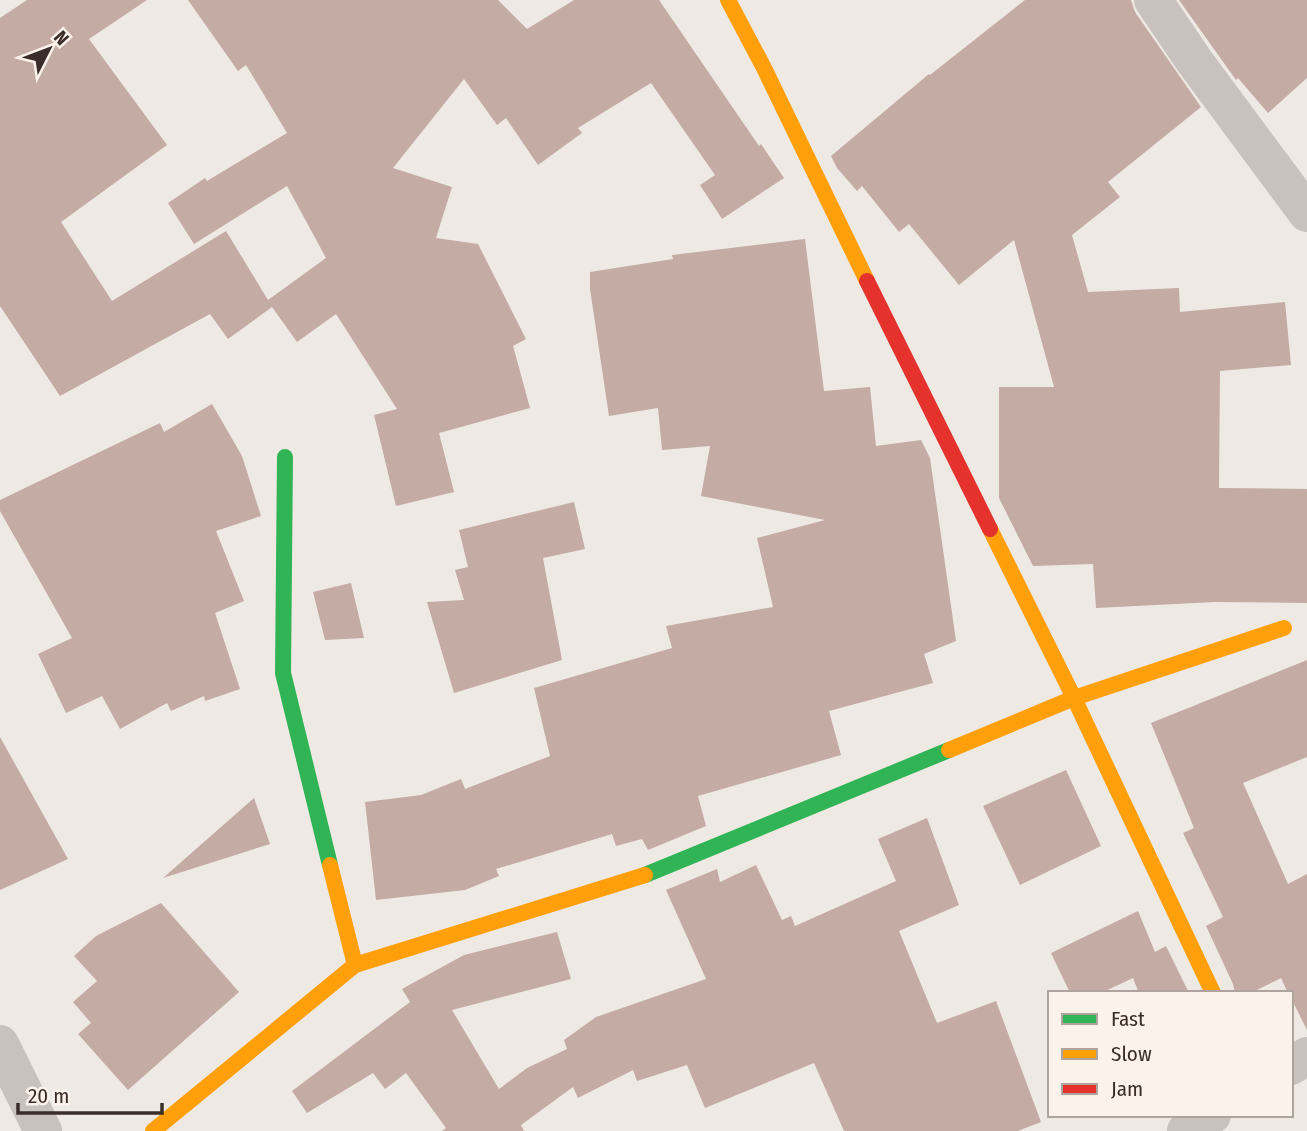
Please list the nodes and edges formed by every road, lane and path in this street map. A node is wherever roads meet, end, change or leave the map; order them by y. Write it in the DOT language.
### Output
graph roads {
  1 [pos="728,0"];
  2 [pos="1153,0"];
  3 [pos="1307,213"];
  4 [pos="285,457"];
  5 [pos="1284,628"];
  6 [pos="1074,698"];
  7 [pos="355,965"];
  8 [pos="1212,991"];
  9 [pos="0,1044"];
  10 [pos="1209,1117"];
  11 [pos="43,1131"];
  12 [pos="153,1131"];
  13 [pos="1186,1131"];
  1 -- 6 [label="street"];
  2 -- 3 [label="street"];
  4 -- 7 [label="street"];
  5 -- 6 [label="street"];
  6 -- 7 [label="street"];
  6 -- 8 [label="street"];
  7 -- 12 [label="street"];
  9 -- 11 [label="street"];
  10 -- 13 [label="street"];
}
